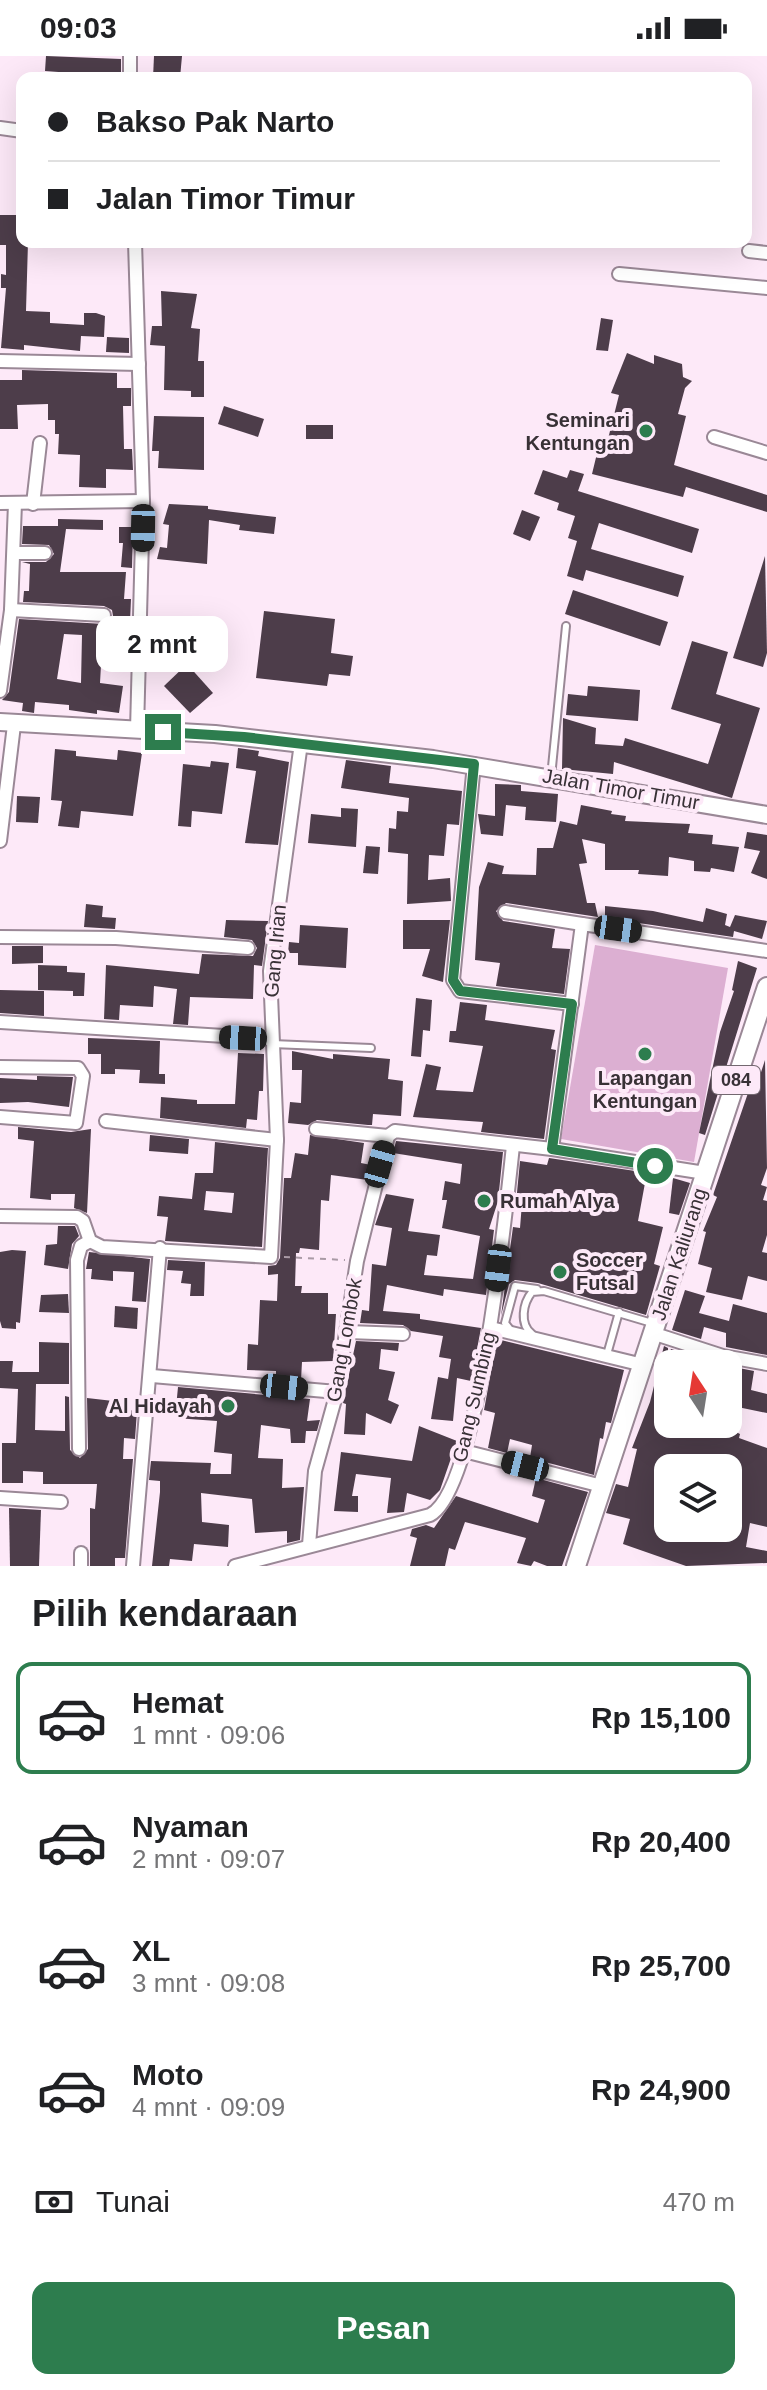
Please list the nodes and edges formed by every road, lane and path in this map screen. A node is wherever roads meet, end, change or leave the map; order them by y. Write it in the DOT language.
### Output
graph roads {
  1 [pos="135,248"];
  2 [pos="749,251"];
  3 [pos="767,253"];
  4 [pos="619,274"];
  5 [pos="767,288"];
  6 [pos="0,361"];
  7 [pos="139,364"];
  8 [pos="714,437"];
  9 [pos="40,443"];
  10 [pos="767,453"];
  11 [pos="143,501"];
  12 [pos="0,503"];
  13 [pos="15,503"];
  14 [pos="33,504"];
  15 [pos="14,553"];
  16 [pos="45,553"];
  17 [pos="6,581"];
  18 [pos="11,610"];
  19 [pos="104,615"];
  20 [pos="566,626"];
  21 [pos="0,691"];
  22 [pos="7,724"];
  23 [pos="137,730"];
  24 [pos="301,743"];
  25 [pos="474,764"];
  26 [pos="551,777"];
  27 [pos="767,815"];
  28 [pos="0,841"];
  29 [pos="505,912"];
  30 [pos="582,924"];
  31 [pos="0,937"];
  32 [pos="248,948"];
  33 [pos="767,951"];
  34 [pos="767,987"];
  35 [pos="572,1004"];
  36 [pos="0,1022"];
  37 [pos="759,1038"];
  38 [pos="272,1042"];
  39 [pos="371,1048"];
  40 [pos="0,1067"];
  41 [pos="0,1117"];
  42 [pos="106,1121"];
  43 [pos="316,1129"];
  44 [pos="388,1136"];
  45 [pos="277,1140"];
  46 [pos="513,1146"];
  47 [pos="552,1149"];
  48 [pos="705,1173"];
  49 [pos="0,1216"];
  50 [pos="90,1241"];
  51 [pos="160,1248"];
  52 [pos="271,1257"];
  53 [pos="357,1261"];
  54 [pos="544,1291"];
  55 [pos="619,1312"];
  56 [pos="491,1328"];
  57 [pos="654,1329"];
  58 [pos="348,1332"];
  59 [pos="528,1332"];
  60 [pos="403,1334"];
  61 [pos="608,1351"];
  62 [pos="644,1362"];
  63 [pos="767,1364"];
  64 [pos="152,1376"];
  65 [pos="337,1392"];
  66 [pos="79,1449"];
  67 [pos="464,1451"];
  68 [pos="602,1486"];
  69 [pos="0,1498"];
  70 [pos="61,1502"];
  71 [pos="309,1545"];
  72 [pos="133,1566"];
  73 [pos="235,1566"];
  74 [pos="576,1566"];
  1 -- 7 [label="street"];
  2 -- 3 [label="street"];
  4 -- 5 [label="street"];
  6 -- 7 [label="street"];
  7 -- 11 [label="street"];
  8 -- 10 [label="street"];
  9 -- 14 [label="street"];
  11 -- 14 [label="street"];
  11 -- 23 [label="street"];
  12 -- 13 [label="street"];
  13 -- 14 [label="street"];
  13 -- 15 [label="street"];
  15 -- 16 [label="street"];
  15 -- 17 [label="street"];
  17 -- 18 [label="street"];
  18 -- 19 [label="street"];
  18 -- 21 [label="street"];
  20 -- 26 [label="lane"];
  22 -- 23 [label="street, Jalan Timor Timur"];
  22 -- 28 [label="street"];
  23 -- 24 [label="street, Jalan Timor Timur"];
  24 -- 25 [label="street, Jalan Timor Timur"];
  24 -- 38 [label="street, Gang Irian"];
  25 -- 26 [label="street, Jalan Timor Timur"];
  25 -- 35 [label="street"];
  26 -- 27 [label="street, Jalan Timor Timur"];
  29 -- 30 [label="street"];
  30 -- 33 [label="street"];
  30 -- 35 [label="street"];
  31 -- 32 [label="street"];
  34 -- 37 [label="main road, Jalan Kaliurang / 084"];
  35 -- 47 [label="street"];
  36 -- 38 [label="street"];
  37 -- 48 [label="main road, Jalan Kaliurang / 084"];
  38 -- 39 [label="lane"];
  38 -- 45 [label="street, Gang Irian"];
  40 -- 41 [label="street"];
  42 -- 45 [label="street"];
  43 -- 44 [label="street"];
  44 -- 46 [label="street"];
  44 -- 53 [label="street, Gang Lombok"];
  45 -- 52 [label="street, Gang Irian"];
  46 -- 47 [label="street"];
  46 -- 56 [label="street, Gang Sumbing"];
  47 -- 48 [label="street"];
  48 -- 57 [label="main road, Jalan Kaliurang / 084"];
  49 -- 50 [label="street"];
  50 -- 51 [label="street"];
  50 -- 66 [label="street"];
  51 -- 52 [label="street"];
  51 -- 64 [label="street"];
  52 -- 53 [label="path"];
  53 -- 58 [label="street, Gang Lombok"];
  54 -- 55 [label="lane"];
  54 -- 59 [label="lane"];
  54 -- 59 [label="lane"];
  55 -- 57 [label="lane"];
  55 -- 61 [label="lane"];
  56 -- 62 [label="street"];
  56 -- 67 [label="street, Gang Sumbing"];
  57 -- 62 [label="main road, Jalan Kaliurang / 084"];
  57 -- 63 [label="street"];
  58 -- 60 [label="street"];
  58 -- 65 [label="street, Gang Lombok"];
  59 -- 61 [label="lane"];
  61 -- 62 [label="lane"];
  62 -- 68 [label="main road, Jalan Kaliurang / 084"];
  64 -- 65 [label="street"];
  64 -- 72 [label="street"];
  65 -- 71 [label="street, Gang Lombok"];
  67 -- 68 [label="street"];
  67 -- 71 [label="street, Gang Sumbing"];
  68 -- 74 [label="main road, Jalan Kaliurang / 084"];
  69 -- 70 [label="street"];
  71 -- 73 [label="street"];
}
